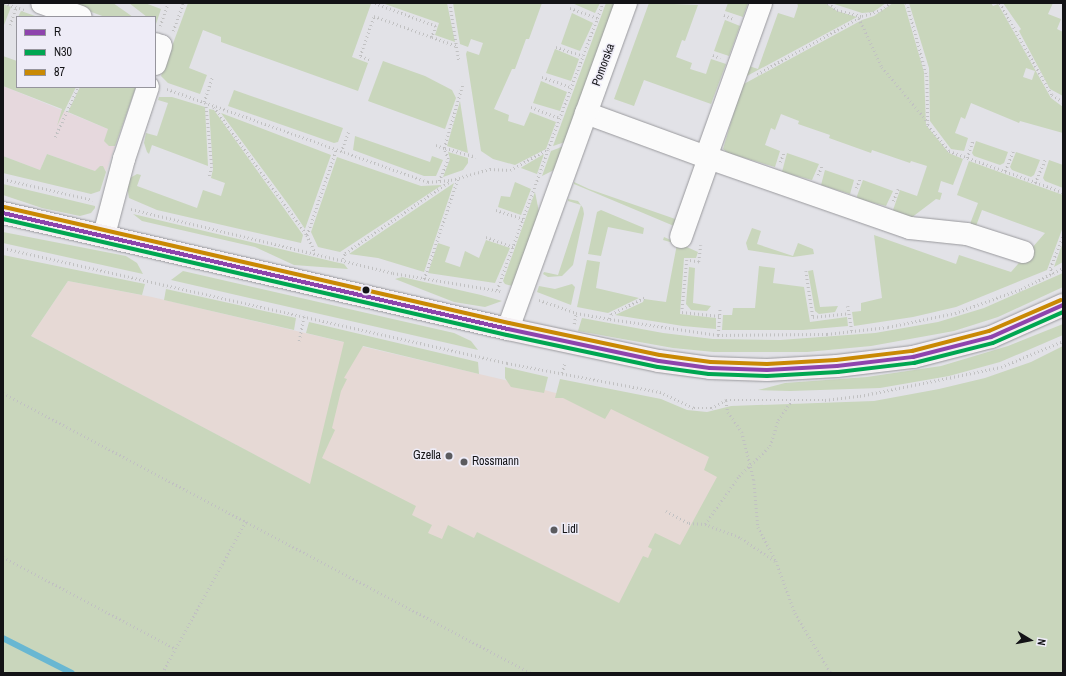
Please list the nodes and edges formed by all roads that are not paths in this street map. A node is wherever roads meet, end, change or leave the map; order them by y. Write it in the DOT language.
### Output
graph roads {
  1 [pos="43,3"];
  2 [pos="626,3"];
  3 [pos="761,3"];
  4 [pos="78,16"];
  5 [pos="156,38"];
  6 [pos="156,61"];
  7 [pos="155,88"];
  8 [pos="586,113"];
  9 [pos="708,158"];
  10 [pos="3,213"];
  11 [pos="104,235"];
  12 [pos="691,241"];
  13 [pos="1023,252"];
  14 [pos="1063,304"];
  15 [pos="508,329"];
  1 -- 4 [label="street"];
  2 -- 8 [label="street, Pomorska"];
  3 -- 9 [label="street"];
  5 -- 6 [label="street"];
  7 -- 11 [label="street"];
  8 -- 9 [label="street"];
  8 -- 15 [label="street, Pomorska"];
  9 -- 12 [label="street"];
  9 -- 13 [label="street"];
  10 -- 11 [label="main road"];
  11 -- 15 [label="main road"];
  14 -- 15 [label="main road"];
}
